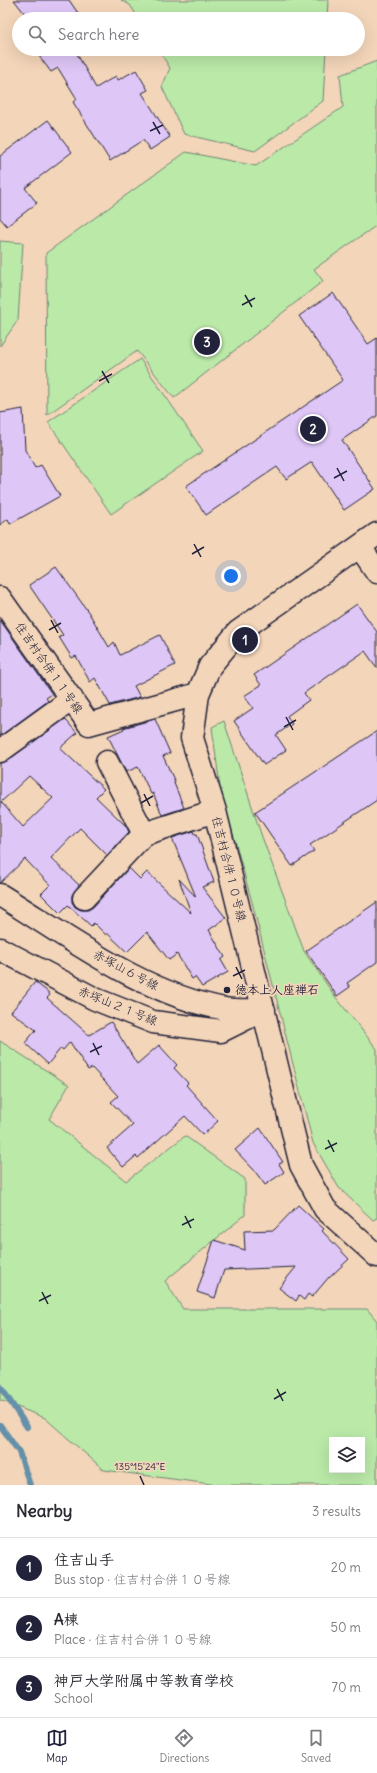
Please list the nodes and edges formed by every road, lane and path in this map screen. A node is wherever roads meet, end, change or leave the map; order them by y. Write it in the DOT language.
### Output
graph roads {
  1 [pos="377,534"];
  2 [pos="360,547"];
  3 [pos="377,572"];
  4 [pos="3,609"];
  5 [pos="198,694"];
  6 [pos="72,699"];
  7 [pos="0,751"];
  8 [pos="107,762"];
  9 [pos="215,812"];
  10 [pos="144,834"];
  11 [pos="0,895"];
  12 [pos="84,898"];
  13 [pos="0,949"];
  14 [pos="264,1010"];
  15 [pos="377,1256"];
  1 -- 2 [label="street, 住吉村合併１０号線"];
  2 -- 3 [label="street"];
  2 -- 5 [label="street, 住吉村合併１０号線"];
  4 -- 6 [label="street, 住吉村合併１１号線"];
  5 -- 6 [label="street, 住吉村合併１１号線"];
  5 -- 9 [label="street, 住吉村合併１０号線"];
  6 -- 7 [label="street"];
  8 -- 10 [label="street"];
  9 -- 10 [label="street"];
  9 -- 14 [label="street, 住吉村合併１０号線"];
  10 -- 12 [label="street"];
  11 -- 14 [label="street, 赤塚山６号線"];
  13 -- 14 [label="street, 赤塚山２１号線"];
  14 -- 15 [label="street, 住吉村合併１０号線"];
}
